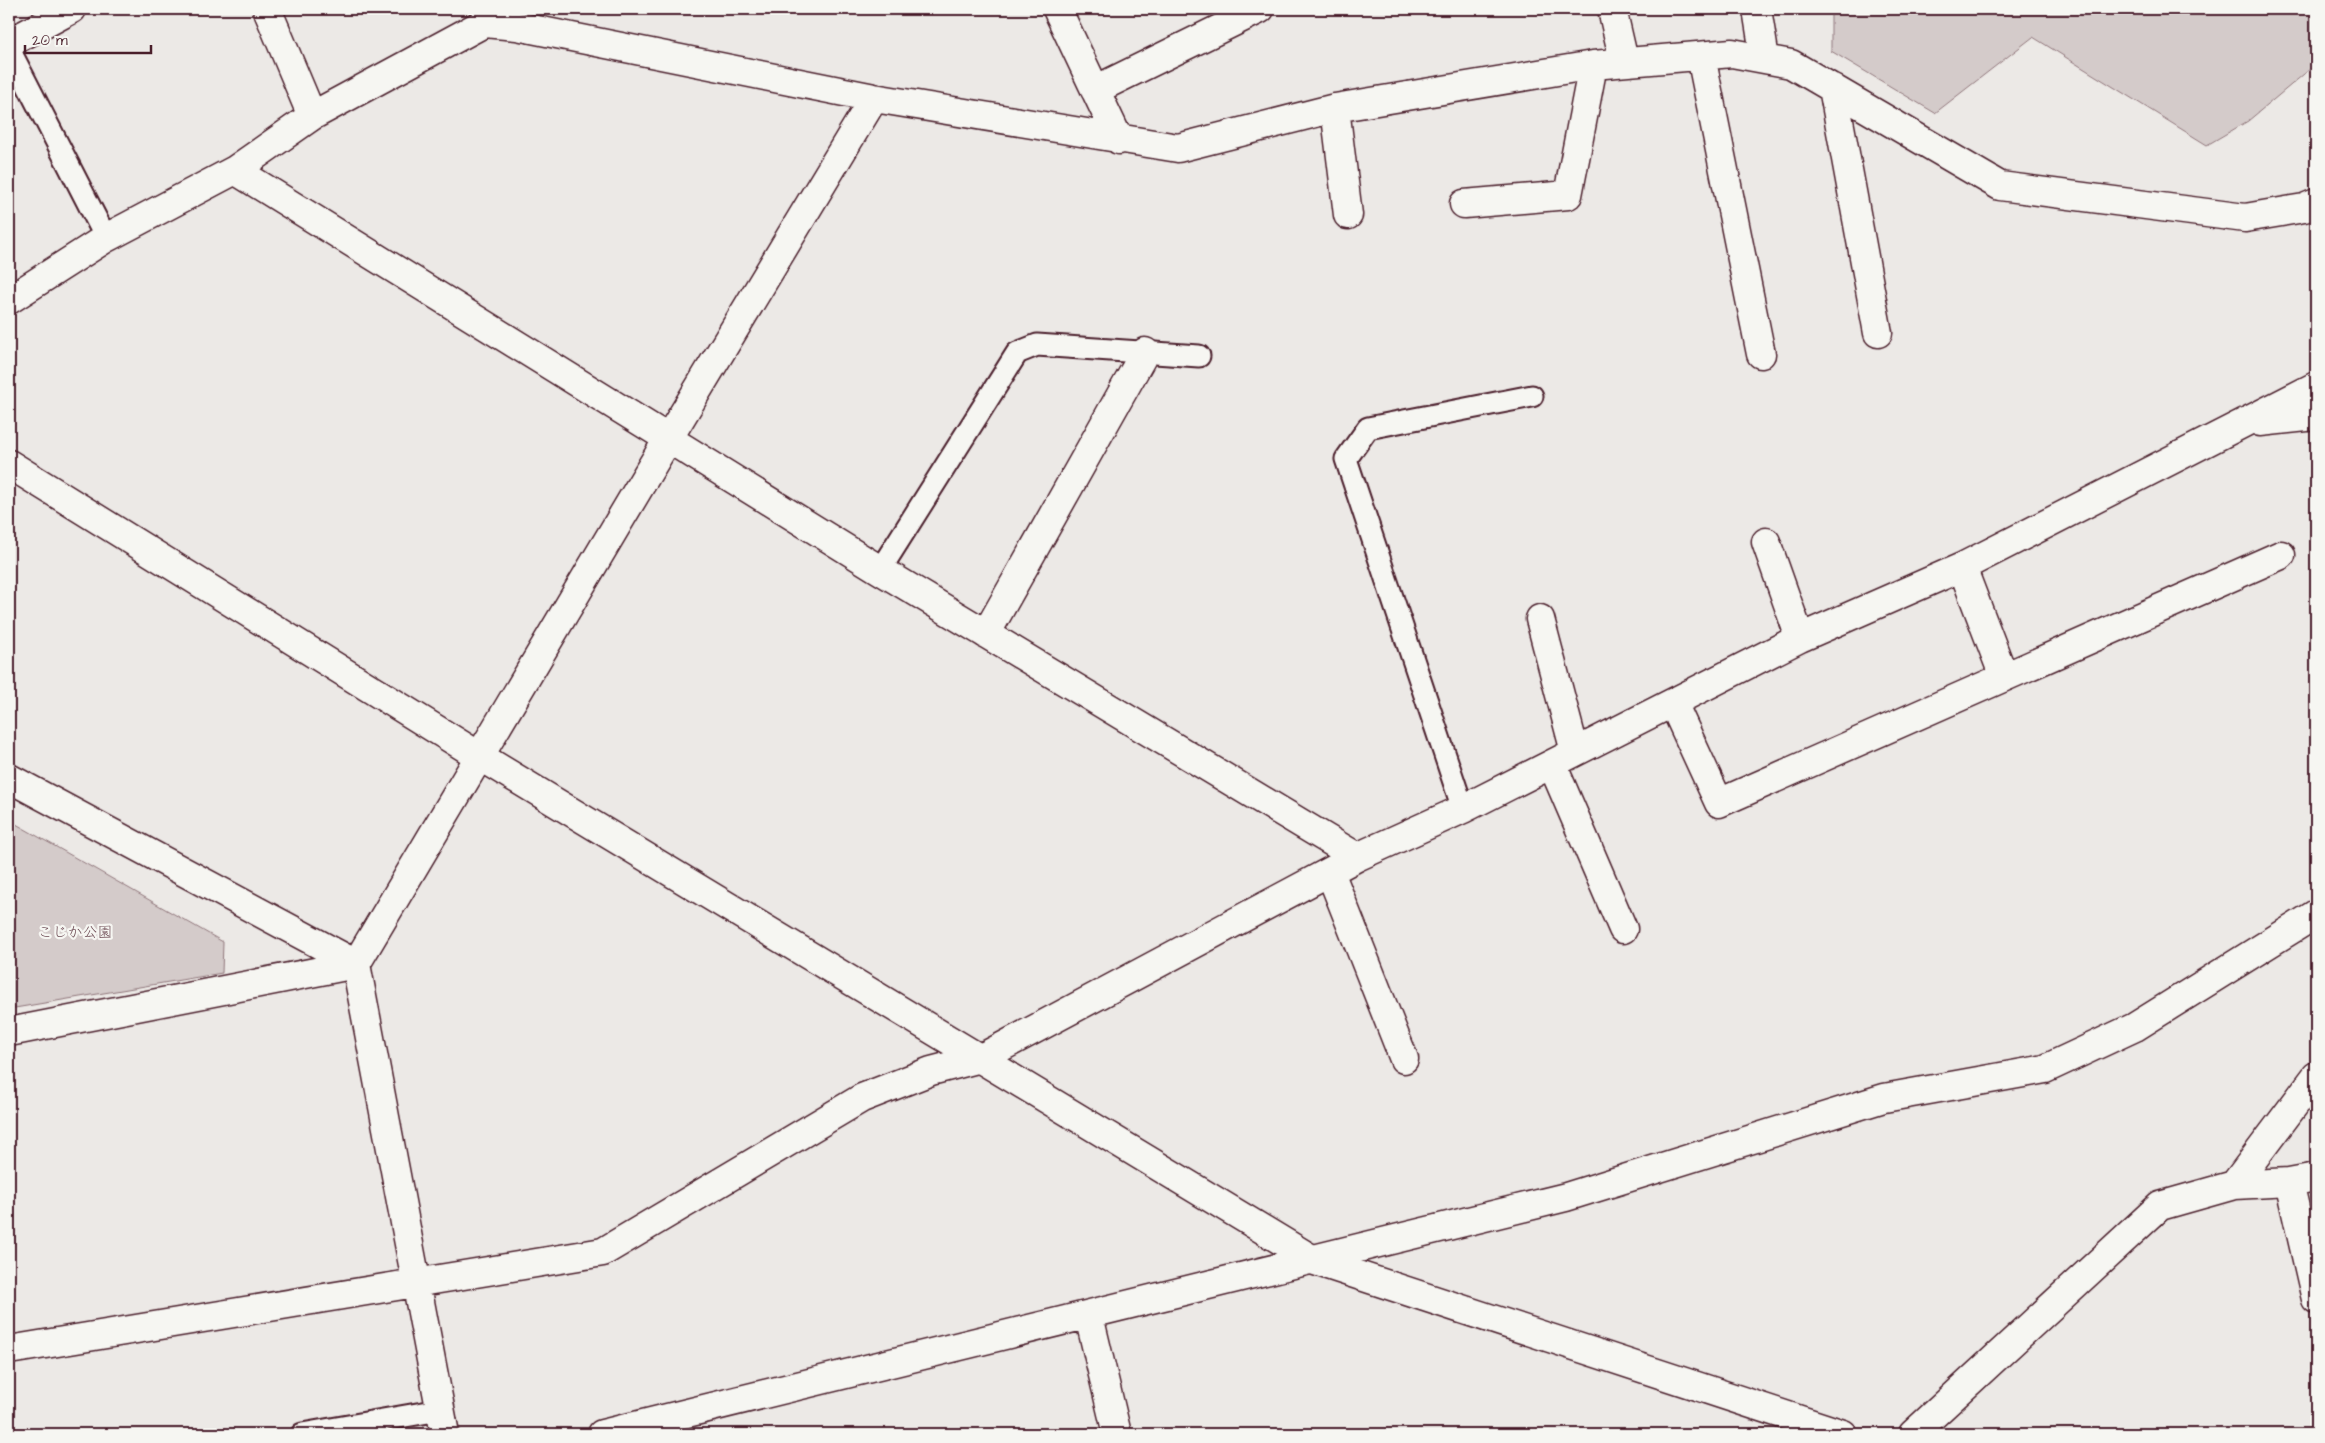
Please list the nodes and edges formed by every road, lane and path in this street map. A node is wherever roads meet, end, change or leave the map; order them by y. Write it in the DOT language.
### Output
graph roads {
  1 [pos="72,9"];
  2 [pos="267,9"];
  3 [pos="1057,9"];
  4 [pos="1260,9"];
  5 [pos="1612,9"];
  6 [pos="1757,9"];
  7 [pos="526,17"];
  8 [pos="9,43"];
  9 [pos="9,50"];
  10 [pos="1701,56"];
  11 [pos="1765,59"];
  12 [pos="1624,61"];
  13 [pos="1593,65"];
  14 [pos="1833,88"];
  15 [pos="1095,90"];
  16 [pos="874,98"];
  17 [pos="1335,108"];
  18 [pos="312,116"];
  19 [pos="1118,140"];
  20 [pos="235,170"];
  21 [pos="2316,203"];
  22 [pos="1464,204"];
  23 [pos="1348,215"];
  24 [pos="106,238"];
  25 [pos="9,300"];
  26 [pos="1878,333"];
  27 [pos="1144,352"];
  28 [pos="1761,354"];
  29 [pos="1199,356"];
  30 [pos="2316,386"];
  31 [pos="1532,396"];
  32 [pos="2316,416"];
  33 [pos="2246,423"];
  34 [pos="668,439"];
  35 [pos="9,464"];
  36 [pos="1766,542"];
  37 [pos="2281,555"];
  38 [pos="1962,567"];
  39 [pos="880,570"];
  40 [pos="1540,619"];
  41 [pos="986,634"];
  42 [pos="1800,638"];
  43 [pos="2004,677"];
  44 [pos="1673,702"];
  45 [pos="479,756"];
  46 [pos="1563,758"];
  47 [pos="9,778"];
  48 [pos="1463,809"];
  49 [pos="1357,857"];
  50 [pos="1330,872"];
  51 [pos="2316,914"];
  52 [pos="1623,928"];
  53 [pos="356,964"];
  54 [pos="9,1032"];
  55 [pos="981,1058"];
  56 [pos="1404,1059"];
  57 [pos="2316,1076"];
  58 [pos="2316,1177"];
  59 [pos="2288,1182"];
  60 [pos="2234,1185"];
  61 [pos="1315,1260"];
  62 [pos="416,1282"];
  63 [pos="2316,1299"];
  64 [pos="1089,1316"];
  65 [pos="9,1350"];
  66 [pos="442,1422"];
  67 [pos="302,1434"];
  68 [pos="602,1434"];
  69 [pos="1116,1434"];
  70 [pos="1843,1434"];
  71 [pos="1913,1434"];
  1 -- 8 [label="street"];
  2 -- 18 [label="street"];
  3 -- 15 [label="street"];
  4 -- 15 [label="street"];
  5 -- 12 [label="street"];
  6 -- 11 [label="street"];
  7 -- 16 [label="street"];
  7 -- 18 [label="street"];
  9 -- 24 [label="lane"];
  10 -- 11 [label="street"];
  10 -- 12 [label="street"];
  10 -- 28 [label="street"];
  11 -- 14 [label="street"];
  12 -- 13 [label="street"];
  13 -- 17 [label="street"];
  13 -- 22 [label="street"];
  14 -- 21 [label="street"];
  14 -- 26 [label="street"];
  15 -- 19 [label="street"];
  16 -- 19 [label="street"];
  16 -- 34 [label="street"];
  17 -- 19 [label="street"];
  17 -- 23 [label="street"];
  18 -- 20 [label="street"];
  20 -- 24 [label="street"];
  20 -- 34 [label="street"];
  24 -- 25 [label="street"];
  27 -- 29 [label="lane"];
  27 -- 39 [label="lane"];
  27 -- 41 [label="street"];
  30 -- 33 [label="street"];
  31 -- 48 [label="lane"];
  32 -- 33 [label="street"];
  33 -- 38 [label="street"];
  34 -- 39 [label="street"];
  34 -- 45 [label="street"];
  35 -- 45 [label="street"];
  36 -- 42 [label="street"];
  37 -- 43 [label="street"];
  38 -- 42 [label="street"];
  38 -- 43 [label="street"];
  39 -- 41 [label="street"];
  40 -- 46 [label="street"];
  41 -- 49 [label="street"];
  42 -- 44 [label="street"];
  43 -- 44 [label="street"];
  44 -- 46 [label="street"];
  45 -- 53 [label="street"];
  45 -- 55 [label="street"];
  46 -- 48 [label="street"];
  46 -- 52 [label="street"];
  47 -- 53 [label="street"];
  48 -- 49 [label="street"];
  49 -- 50 [label="street"];
  50 -- 55 [label="street"];
  50 -- 56 [label="street"];
  51 -- 61 [label="street"];
  53 -- 54 [label="street"];
  53 -- 62 [label="street"];
  55 -- 61 [label="street"];
  55 -- 62 [label="street"];
  57 -- 60 [label="street"];
  58 -- 59 [label="street"];
  59 -- 60 [label="street"];
  59 -- 63 [label="street"];
  60 -- 71 [label="street"];
  61 -- 64 [label="street"];
  61 -- 70 [label="street"];
  62 -- 65 [label="street"];
  62 -- 66 [label="street"];
  64 -- 68 [label="street"];
  64 -- 69 [label="street"];
  66 -- 67 [label="lane"];
}
